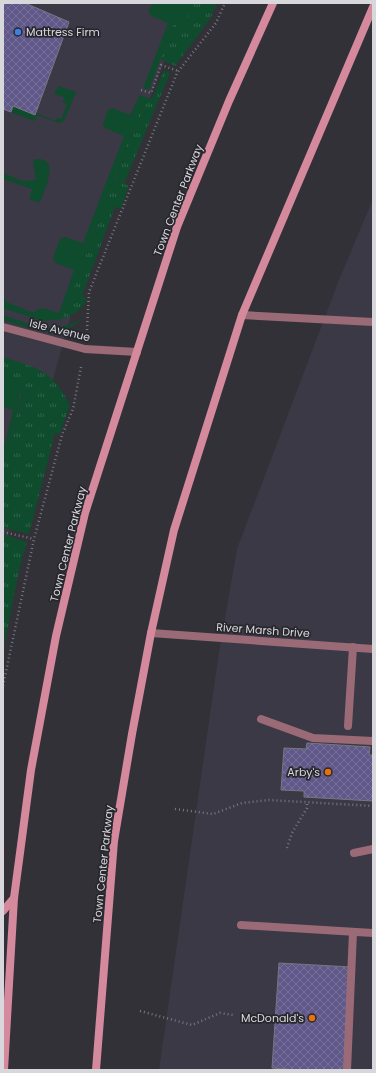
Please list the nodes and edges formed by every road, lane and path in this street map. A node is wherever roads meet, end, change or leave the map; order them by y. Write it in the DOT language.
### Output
graph roads {
  1 [pos="225,3"];
  2 [pos="273,3"];
  3 [pos="373,7"];
  4 [pos="178,72"];
  5 [pos="141,90"];
  6 [pos="242,314"];
  7 [pos="89,316"];
  8 [pos="373,322"];
  9 [pos="3,327"];
  10 [pos="137,352"];
  11 [pos="73,409"];
  12 [pos="3,532"];
  13 [pos="34,539"];
  14 [pos="151,633"];
  15 [pos="353,647"];
  16 [pos="373,649"];
  17 [pos="3,686"];
  18 [pos="261,720"];
  19 [pos="348,726"];
  20 [pos="373,741"];
  21 [pos="307,802"];
  22 [pos="373,806"];
  23 [pos="175,809"];
  24 [pos="287,848"];
  25 [pos="373,849"];
  26 [pos="354,853"];
  27 [pos="14,898"];
  28 [pos="3,911"];
  29 [pos="241,925"];
  30 [pos="353,932"];
  31 [pos="373,933"];
  32 [pos="140,1011"];
  33 [pos="233,1015"];
  34 [pos="4,1070"];
  35 [pos="96,1070"];
  36 [pos="348,1070"];
  1 -- 4 [label="path"];
  2 -- 10 [label="main road, Town Center Parkway"];
  3 -- 6 [label="main road, Town Center Parkway"];
  4 -- 5 [label="path"];
  4 -- 7 [label="path"];
  6 -- 8 [label="street"];
  6 -- 14 [label="main road, Town Center Parkway"];
  9 -- 10 [label="street, Isle Avenue"];
  10 -- 27 [label="main road, Town Center Parkway"];
  11 -- 13 [label="path"];
  12 -- 13 [label="path"];
  13 -- 17 [label="path"];
  14 -- 15 [label="street, River Marsh Drive"];
  14 -- 35 [label="main road, Town Center Parkway"];
  15 -- 16 [label="street, River Marsh Drive"];
  15 -- 19 [label="street"];
  18 -- 20 [label="street"];
  21 -- 22 [label="path"];
  21 -- 23 [label="path"];
  21 -- 24 [label="path"];
  25 -- 26 [label="street"];
  27 -- 28 [label="main road"];
  27 -- 34 [label="main road, Town Center Parkway"];
  29 -- 30 [label="street"];
  30 -- 31 [label="street"];
  30 -- 36 [label="street"];
  32 -- 33 [label="path"];
}
